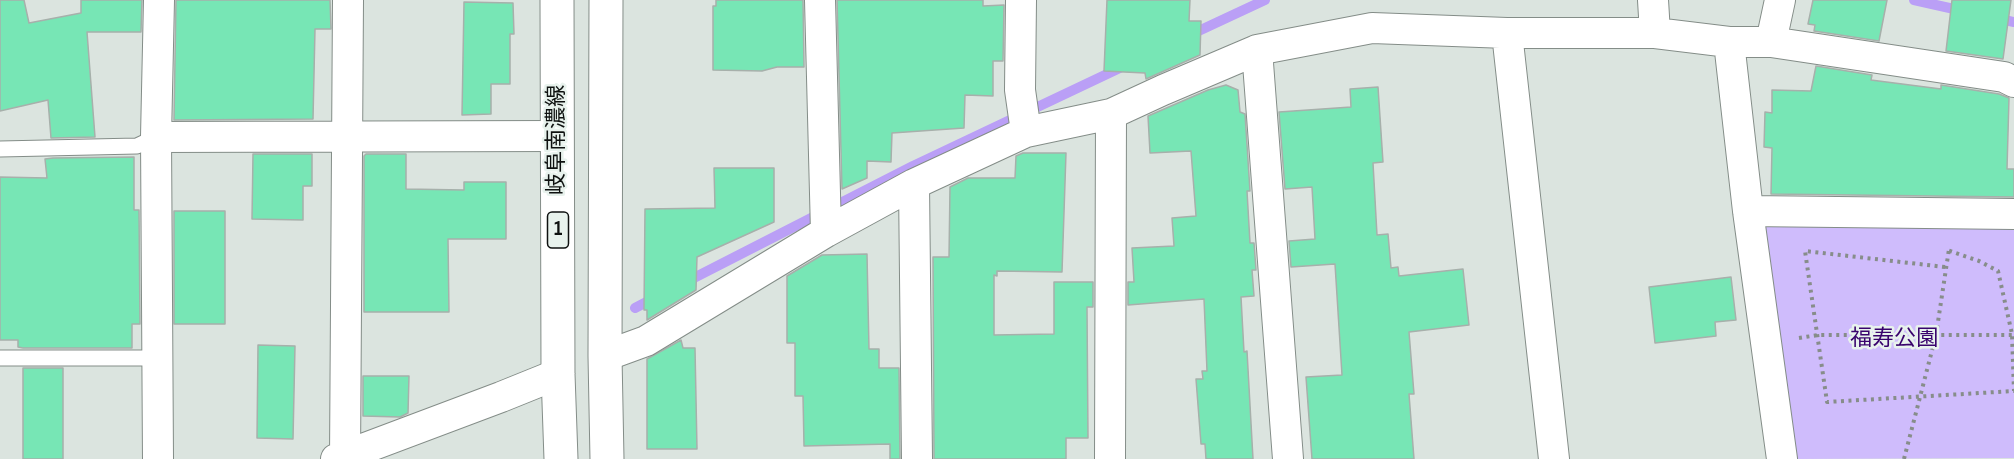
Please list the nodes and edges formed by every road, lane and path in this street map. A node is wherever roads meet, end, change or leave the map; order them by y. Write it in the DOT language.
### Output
graph roads {
  1 [pos="159,0"];
  2 [pos="348,0"];
  3 [pos="557,0"];
  4 [pos="606,0"];
  5 [pos="820,0"];
  6 [pos="1021,0"];
  7 [pos="1653,0"];
  8 [pos="1780,0"];
  9 [pos="1507,33"];
  10 [pos="1655,33"];
  11 [pos="1729,42"];
  12 [pos="1771,42"];
  13 [pos="1257,50"];
  14 [pos="2014,82"];
  15 [pos="1111,114"];
  16 [pos="1026,132"];
  17 [pos="557,136"];
  18 [pos="156,137"];
  19 [pos="348,137"];
  20 [pos="0,149"];
  21 [pos="914,184"];
  22 [pos="1748,211"];
  23 [pos="2004,214"];
  24 [pos="826,232"];
  25 [pos="1947,250"];
  26 [pos="1945,267"];
  27 [pos="1818,335"];
  28 [pos="1936,335"];
  29 [pos="2013,335"];
  30 [pos="1765,342"];
  31 [pos="605,356"];
  32 [pos="0,358"];
  33 [pos="159,358"];
  34 [pos="558,374"];
  35 [pos="342,458"];
  36 [pos="158,459"];
  37 [pos="561,459"];
  38 [pos="607,459"];
  39 [pos="917,459"];
  40 [pos="1110,459"];
  41 [pos="1288,459"];
  42 [pos="1554,459"];
  43 [pos="1782,459"];
  44 [pos="1904,459"];
  1 -- 18 [label="street"];
  2 -- 19 [label="street"];
  3 -- 17 [label="main road, 岐阜南濃線 / 1"];
  4 -- 31 [label="main road"];
  5 -- 24 [label="street"];
  6 -- 16 [label="street"];
  7 -- 10 [label="street"];
  8 -- 12 [label="street"];
  9 -- 10 [label="street"];
  9 -- 13 [label="street"];
  9 -- 42 [label="street"];
  10 -- 11 [label="street"];
  11 -- 12 [label="street"];
  11 -- 22 [label="street"];
  12 -- 14 [label="street"];
  13 -- 15 [label="street"];
  13 -- 41 [label="street"];
  15 -- 16 [label="street"];
  15 -- 40 [label="street"];
  16 -- 21 [label="street"];
  17 -- 19 [label="street"];
  17 -- 34 [label="main road, 岐阜南濃線 / 1"];
  18 -- 19 [label="street"];
  18 -- 20 [label="lane"];
  18 -- 33 [label="street"];
  19 -- 35 [label="street"];
  21 -- 24 [label="street"];
  21 -- 39 [label="street"];
  22 -- 23 [label="street"];
  22 -- 30 [label="street"];
  23 -- 25 [label="path"];
  24 -- 31 [label="street"];
  25 -- 26 [label="path"];
  25 -- 29 [label="path"];
  26 -- 27 [label="path"];
  26 -- 28 [label="path"];
  27 -- 28 [label="path"];
  27 -- 29 [label="path"];
  27 -- 30 [label="path"];
  28 -- 29 [label="path"];
  28 -- 44 [label="path"];
  30 -- 43 [label="street"];
  31 -- 38 [label="main road"];
  32 -- 33 [label="lane"];
  33 -- 36 [label="street"];
  34 -- 35 [label="street"];
  34 -- 37 [label="main road, 岐阜南濃線 / 1"];
}
